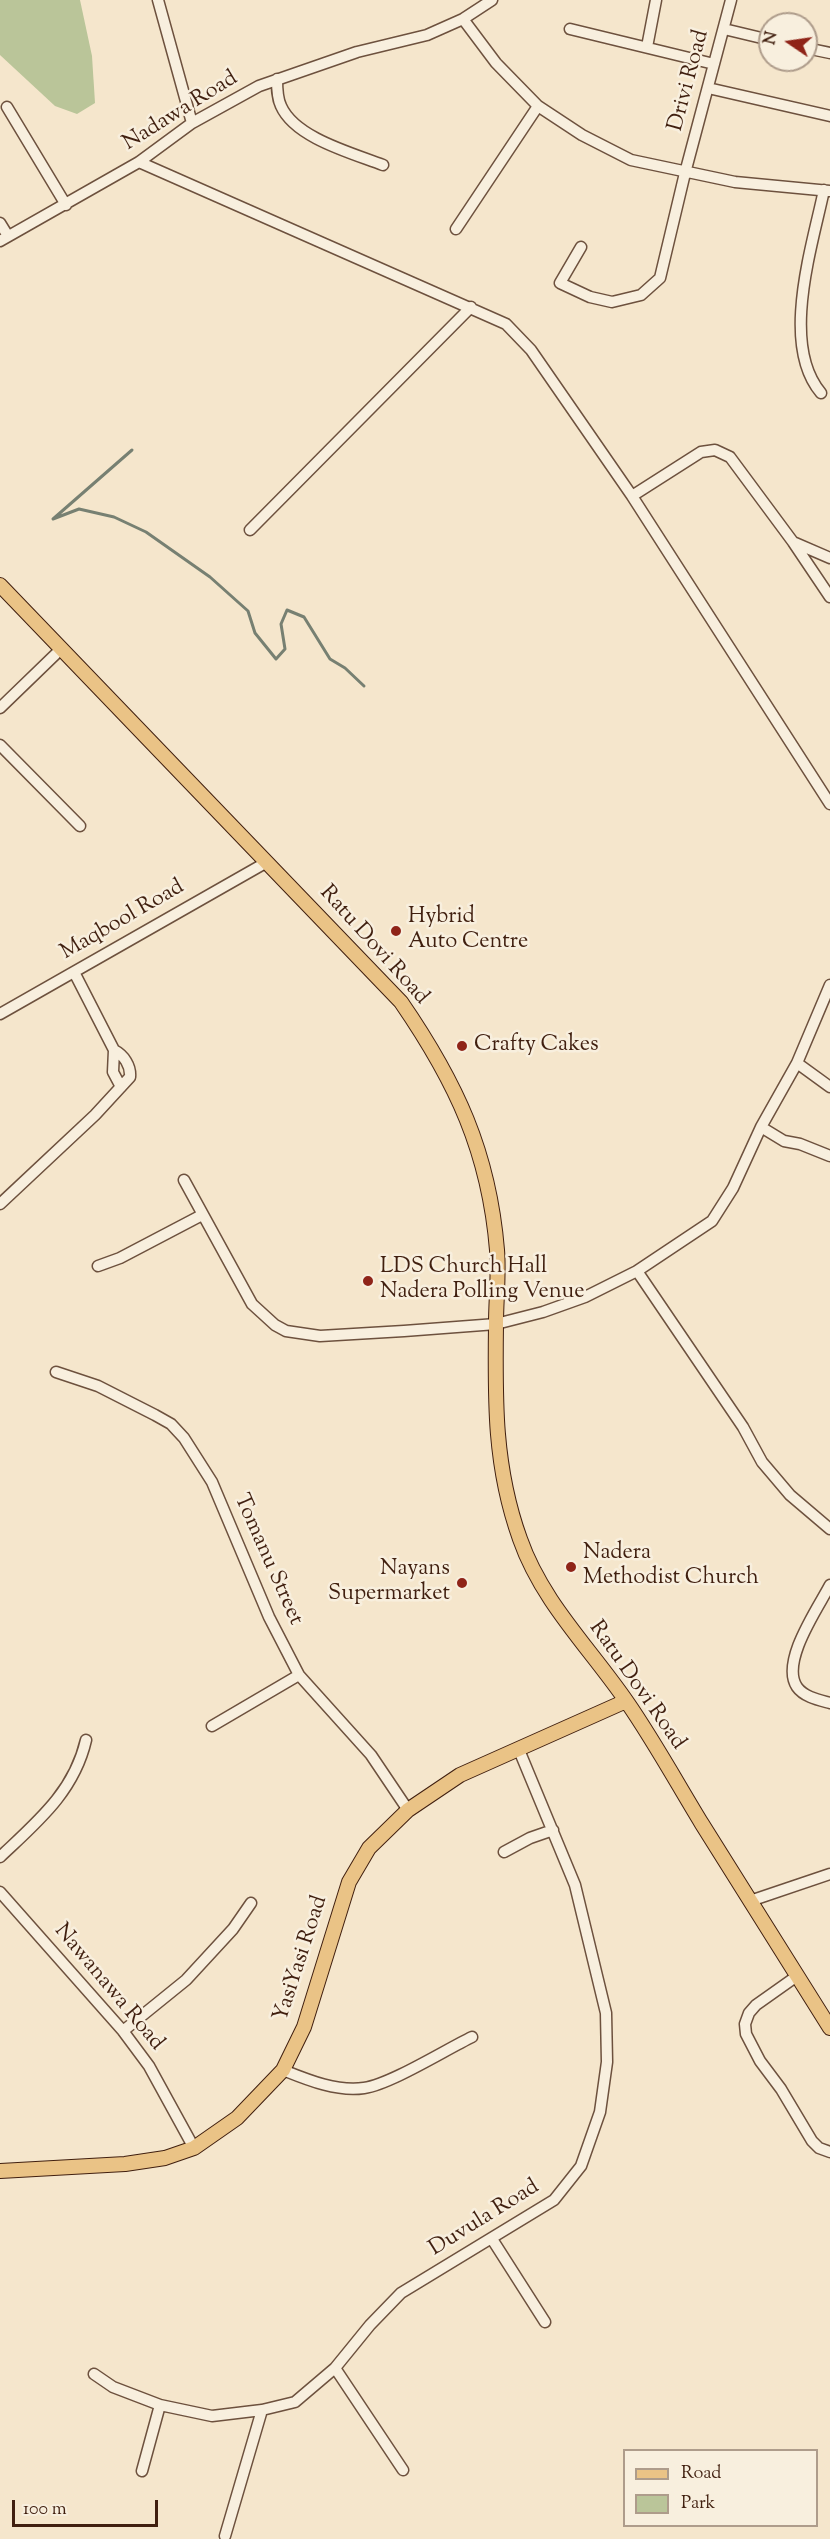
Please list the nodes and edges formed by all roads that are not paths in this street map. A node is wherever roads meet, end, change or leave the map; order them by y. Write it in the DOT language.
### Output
graph roads {
  1 [pos="158,0"];
  2 [pos="492,0"];
  3 [pos="656,0"];
  4 [pos="731,0"];
  5 [pos="463,19"];
  6 [pos="570,29"];
  7 [pos="724,29"];
  8 [pos="758,37"];
  9 [pos="647,47"];
  10 [pos="714,64"];
  11 [pos="277,79"];
  12 [pos="708,88"];
  13 [pos="538,106"];
  14 [pos="7,107"];
  15 [pos="830,116"];
  16 [pos="192,123"];
  17 [pos="139,162"];
  18 [pos="383,165"];
  19 [pos="685,172"];
  20 [pos="827,190"];
  21 [pos="66,205"];
  22 [pos="0,223"];
  23 [pos="456,229"];
  24 [pos="4,239"];
  25 [pos="581,247"];
  26 [pos="471,307"];
  27 [pos="821,393"];
  28 [pos="632,496"];
  29 [pos="250,530"];
  30 [pos="793,542"];
  31 [pos="830,558"];
  32 [pos="0,585"];
  33 [pos="830,597"];
  34 [pos="61,649"];
  35 [pos="0,708"];
  36 [pos="0,745"];
  37 [pos="830,804"];
  38 [pos="80,826"];
  39 [pos="267,862"];
  40 [pos="74,972"];
  41 [pos="830,985"];
  42 [pos="0,1014"];
  43 [pos="114,1050"];
  44 [pos="797,1063"];
  45 [pos="121,1087"];
  46 [pos="830,1087"];
  47 [pos="761,1127"];
  48 [pos="830,1156"];
  49 [pos="184,1180"];
  50 [pos="0,1204"];
  51 [pos="202,1215"];
  52 [pos="98,1266"];
  53 [pos="637,1271"];
  54 [pos="496,1324"];
  55 [pos="56,1372"];
  56 [pos="830,1529"];
  57 [pos="830,1585"];
  58 [pos="299,1675"];
  59 [pos="626,1701"];
  60 [pos="830,1703"];
  61 [pos="212,1726"];
  62 [pos="86,1740"];
  63 [pos="519,1750"];
  64 [pos="408,1810"];
  65 [pos="553,1830"];
  66 [pos="504,1852"];
  67 [pos="0,1857"];
  68 [pos="830,1874"];
  69 [pos="0,1892"];
  70 [pos="750,1901"];
  71 [pos="251,1903"];
  72 [pos="797,1976"];
  73 [pos="830,2028"];
  74 [pos="123,2031"];
  75 [pos="472,2037"];
  76 [pos="284,2070"];
  77 [pos="194,2148"];
  78 [pos="830,2152"];
  79 [pos="0,2171"];
  80 [pos="492,2239"];
  81 [pos="545,2322"];
  82 [pos="335,2368"];
  83 [pos="94,2374"];
  84 [pos="160,2405"];
  85 [pos="262,2410"];
  86 [pos="403,2470"];
  87 [pos="142,2471"];
  88 [pos="225,2536"];
  1 -- 16 [label="street"];
  2 -- 5 [label="street, Nadawa Road"];
  3 -- 9 [label="street"];
  4 -- 7 [label="street, Drivi Road"];
  5 -- 11 [label="street, Nadawa Road"];
  5 -- 13 [label="street"];
  6 -- 9 [label="street"];
  7 -- 8 [label="street"];
  7 -- 10 [label="street, Drivi Road"];
  9 -- 10 [label="street"];
  10 -- 12 [label="street, Drivi Road"];
  11 -- 16 [label="street, Nadawa Road"];
  11 -- 18 [label="street"];
  12 -- 15 [label="street"];
  12 -- 19 [label="street, Drivi Road"];
  13 -- 19 [label="street"];
  13 -- 23 [label="street"];
  14 -- 21 [label="street"];
  16 -- 17 [label="street, Nadawa Road"];
  17 -- 21 [label="street, Nadawa Road"];
  17 -- 26 [label="street"];
  19 -- 20 [label="street"];
  19 -- 25 [label="street, Drivi Road"];
  20 -- 27 [label="street"];
  21 -- 24 [label="street, Nadawa Road"];
  22 -- 24 [label="street"];
  26 -- 28 [label="street"];
  26 -- 29 [label="street"];
  28 -- 30 [label="street"];
  28 -- 37 [label="street"];
  30 -- 31 [label="street"];
  30 -- 33 [label="street"];
  32 -- 34 [label="main road, Ratu Dovi Road"];
  34 -- 35 [label="street"];
  34 -- 39 [label="main road, Ratu Dovi Road"];
  36 -- 38 [label="street"];
  39 -- 40 [label="street, Maqbool Road"];
  39 -- 54 [label="main road, Ratu Dovi Road"];
  40 -- 42 [label="street, Maqbool Road"];
  40 -- 43 [label="street"];
  41 -- 44 [label="street"];
  43 -- 45 [label="street"];
  43 -- 45 [label="street"];
  44 -- 46 [label="street"];
  44 -- 47 [label="street"];
  45 -- 50 [label="street"];
  47 -- 48 [label="street"];
  47 -- 53 [label="street"];
  49 -- 51 [label="street"];
  51 -- 52 [label="street"];
  51 -- 54 [label="street"];
  53 -- 54 [label="street"];
  53 -- 56 [label="street"];
  54 -- 59 [label="main road, Ratu Dovi Road"];
  55 -- 58 [label="street, Tomanu Street"];
  57 -- 60 [label="street"];
  58 -- 61 [label="street"];
  58 -- 64 [label="street, Tomanu Street"];
  59 -- 63 [label="main road, YasiYasi Road"];
  59 -- 70 [label="main road, Ratu Dovi Road"];
  62 -- 67 [label="street"];
  63 -- 64 [label="main road, YasiYasi Road"];
  63 -- 65 [label="street, Duvula Road"];
  64 -- 76 [label="main road, YasiYasi Road"];
  65 -- 66 [label="street"];
  65 -- 80 [label="street, Duvula Road"];
  68 -- 70 [label="street"];
  69 -- 74 [label="street, Nawanawa Road"];
  70 -- 72 [label="main road, Ratu Dovi Road"];
  71 -- 74 [label="street"];
  72 -- 73 [label="main road, Ratu Dovi Road"];
  72 -- 78 [label="street"];
  74 -- 77 [label="street, Nawanawa Road"];
  75 -- 76 [label="street"];
  76 -- 77 [label="main road, YasiYasi Road"];
  77 -- 79 [label="main road, YasiYasi Road"];
  80 -- 81 [label="street"];
  80 -- 82 [label="street, Duvula Road"];
  82 -- 85 [label="street, Duvula Road"];
  82 -- 86 [label="street"];
  83 -- 84 [label="street, Duvula Road"];
  84 -- 85 [label="street, Duvula Road"];
  84 -- 87 [label="street"];
  85 -- 88 [label="street"];
}
